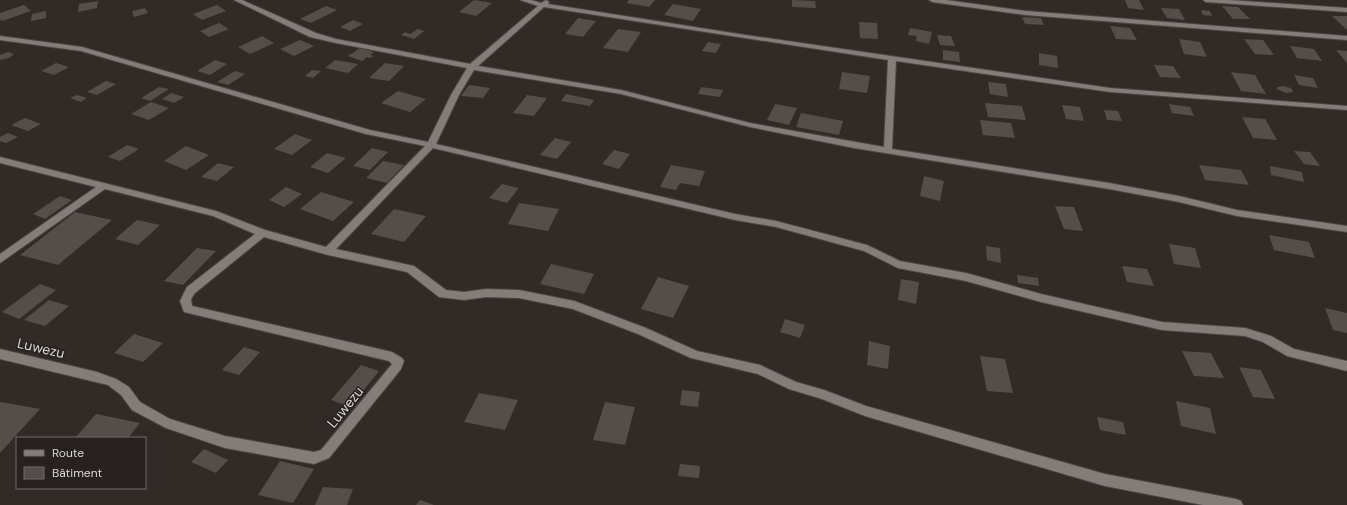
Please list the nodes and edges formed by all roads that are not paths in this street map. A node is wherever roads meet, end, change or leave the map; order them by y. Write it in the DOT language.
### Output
graph roads {
  1 [pos="237,0"];
  2 [pos="524,0"];
  3 [pos="932,0"];
  4 [pos="1206,0"];
  5 [pos="545,2"];
  6 [pos="1347,10"];
  7 [pos="0,38"];
  8 [pos="1347,38"];
  9 [pos="892,58"];
  10 [pos="472,67"];
  11 [pos="1347,108"];
  12 [pos="431,144"];
  13 [pos="888,150"];
  14 [pos="0,160"];
  15 [pos="103,186"];
  16 [pos="1347,229"];
  17 [pos="262,233"];
  18 [pos="328,251"];
  19 [pos="0,259"];
  20 [pos="0,354"];
  21 [pos="1347,366"];
  22 [pos="1236,505"];
  1 -- 10 [label="street"];
  2 -- 5 [label="street"];
  3 -- 8 [label="street"];
  4 -- 6 [label="street"];
  5 -- 9 [label="street"];
  5 -- 10 [label="street"];
  7 -- 12 [label="street"];
  9 -- 11 [label="street"];
  9 -- 13 [label="street"];
  10 -- 12 [label="street"];
  10 -- 13 [label="street"];
  12 -- 18 [label="street"];
  12 -- 21 [label="street"];
  13 -- 16 [label="street"];
  14 -- 15 [label="street"];
  15 -- 17 [label="street"];
  15 -- 19 [label="street"];
  17 -- 18 [label="street"];
  17 -- 20 [label="street, Luwezu"];
  18 -- 22 [label="street"];
}
